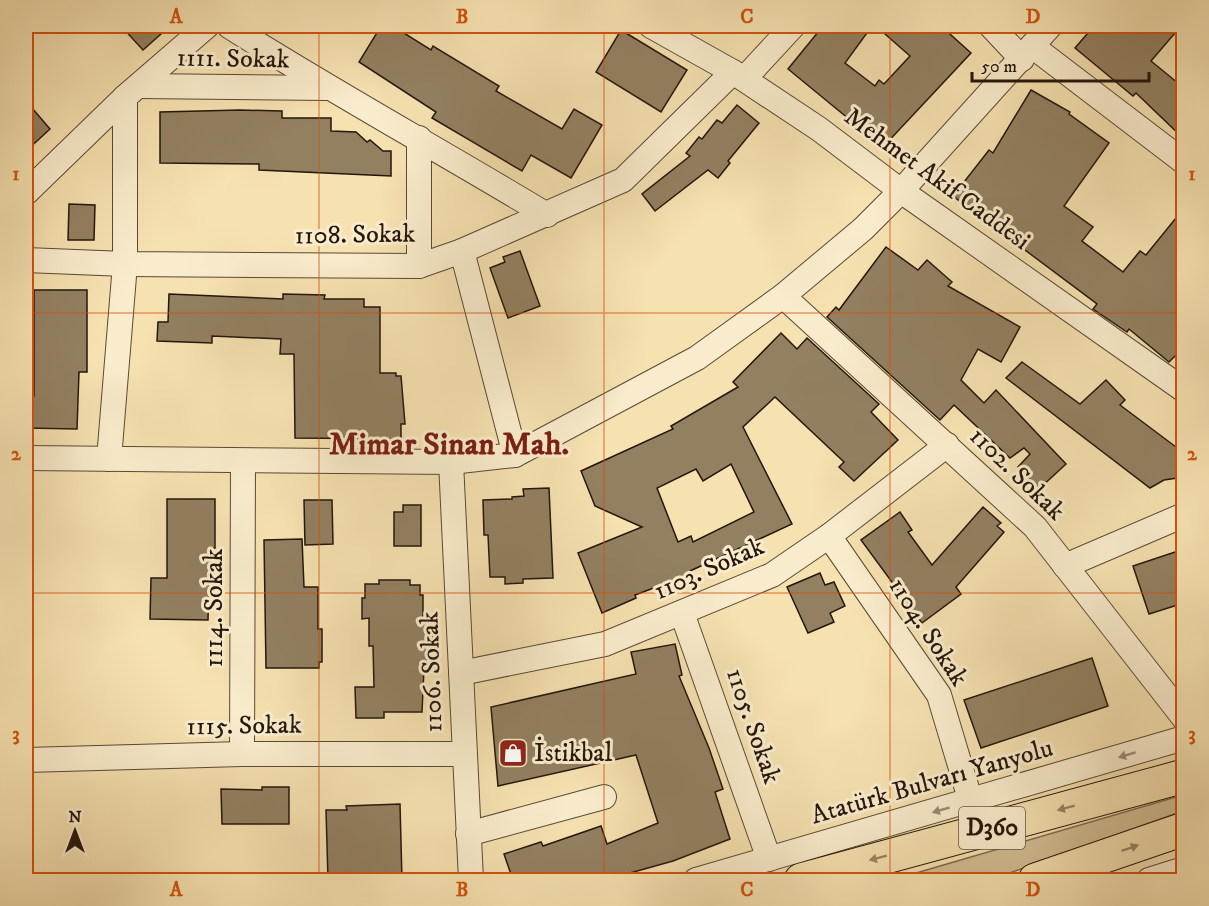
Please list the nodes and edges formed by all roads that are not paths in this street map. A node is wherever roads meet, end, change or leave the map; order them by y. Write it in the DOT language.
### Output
graph roads {
  1 [pos="207,26"];
  2 [pos="229,26"];
  3 [pos="651,26"];
  4 [pos="793,26"];
  5 [pos="991,26"];
  6 [pos="1050,26"];
  7 [pos="1027,52"];
  8 [pos="739,75"];
  9 [pos="328,88"];
  10 [pos="131,91"];
  11 [pos="419,138"];
  12 [pos="1184,162"];
  13 [pos="901,191"];
  14 [pos="26,193"];
  15 [pos="547,215"];
  16 [pos="462,251"];
  17 [pos="26,260"];
  18 [pos="125,264"];
  19 [pos="419,266"];
  20 [pos="783,296"];
  21 [pos="1184,390"];
  22 [pos="947,445"];
  23 [pos="515,455"];
  24 [pos="26,458"];
  25 [pos="109,459"];
  26 [pos="243,462"];
  27 [pos="451,462"];
  28 [pos="1184,515"];
  29 [pos="829,536"];
  30 [pos="1065,566"];
  31 [pos="682,613"];
  32 [pos="461,673"];
  33 [pos="1184,718"];
  34 [pos="1184,738"];
  35 [pos="242,754"];
  36 [pos="464,754"];
  37 [pos="26,760"];
  38 [pos="1184,776"];
  39 [pos="604,797"];
  40 [pos="972,802"];
  41 [pos="1184,829"];
  42 [pos="468,834"];
  43 [pos="769,859"];
  44 [pos="1184,869"];
  45 [pos="471,880"];
  46 [pos="696,880"];
  47 [pos="801,880"];
  48 [pos="1035,880"];
  49 [pos="1149,880"];
  1 -- 10 [label="street"];
  2 -- 9 [label="street"];
  3 -- 8 [label="street, Mehmet Akif Caddesi"];
  4 -- 8 [label="street, 1108. Sokak"];
  5 -- 7 [label="street"];
  6 -- 7 [label="street"];
  7 -- 12 [label="street"];
  7 -- 13 [label="street"];
  8 -- 13 [label="street, Mehmet Akif Caddesi"];
  8 -- 15 [label="street, 1108. Sokak"];
  9 -- 10 [label="street, 1111. Sokak"];
  9 -- 11 [label="street"];
  10 -- 14 [label="street"];
  10 -- 18 [label="street"];
  11 -- 15 [label="street"];
  11 -- 19 [label="street"];
  13 -- 20 [label="street"];
  13 -- 21 [label="street, Mehmet Akif Caddesi"];
  15 -- 16 [label="street, 1108. Sokak"];
  16 -- 19 [label="street, 1108. Sokak"];
  16 -- 23 [label="street"];
  17 -- 18 [label="street, 1108. Sokak"];
  18 -- 19 [label="street, 1108. Sokak"];
  18 -- 25 [label="street"];
  20 -- 22 [label="street, 1102. Sokak"];
  20 -- 23 [label="street"];
  22 -- 29 [label="street, 1103. Sokak"];
  22 -- 30 [label="street, 1102. Sokak"];
  23 -- 27 [label="street"];
  24 -- 25 [label="street"];
  25 -- 26 [label="street"];
  26 -- 27 [label="street"];
  26 -- 35 [label="street, 1114. Sokak"];
  27 -- 32 [label="street, 1106. Sokak"];
  28 -- 30 [label="street"];
  29 -- 31 [label="street, 1103. Sokak"];
  29 -- 40 [label="street, 1104. Sokak"];
  30 -- 33 [label="street, 1102. Sokak"];
  31 -- 32 [label="street, 1103. Sokak"];
  31 -- 43 [label="street, 1105. Sokak"];
  32 -- 36 [label="street, 1106. Sokak"];
  34 -- 40 [label="street, Atatürk Bulvarı Yanyolu, one-way"];
  35 -- 36 [label="street, 1115. Sokak"];
  35 -- 37 [label="street, 1115. Sokak"];
  36 -- 42 [label="street, 1106. Sokak"];
  38 -- 47 [label="highway, D360, one-way"];
  39 -- 42 [label="street"];
  40 -- 43 [label="street, Atatürk Bulvarı Yanyolu, one-way"];
  48 -- 41 [label="highway, D360, one-way"];
  42 -- 45 [label="street, 1106. Sokak"];
  43 -- 46 [label="street, Atatürk Bulvarı Yanyolu"];
  44 -- 49 [label="street"];
}
